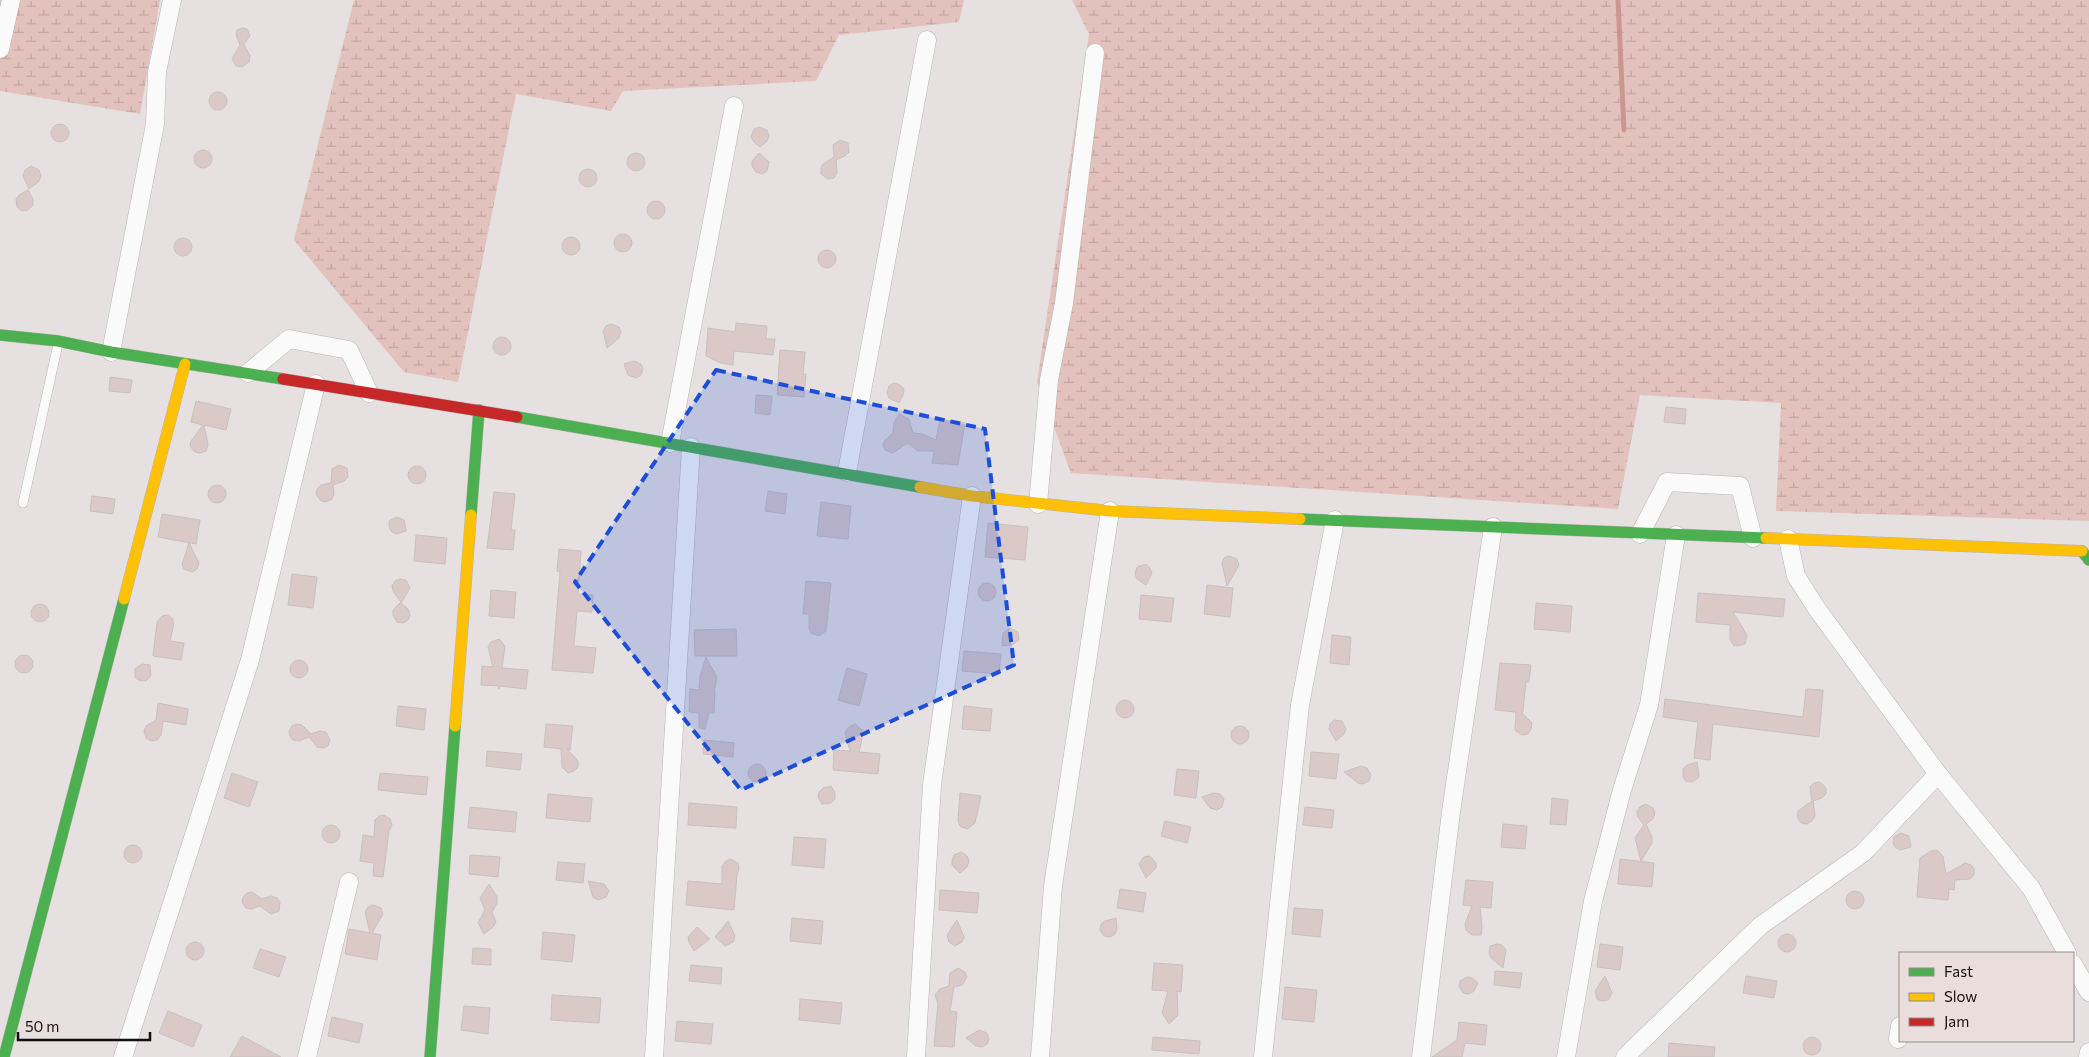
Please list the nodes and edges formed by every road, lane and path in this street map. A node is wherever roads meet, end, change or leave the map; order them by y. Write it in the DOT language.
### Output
graph roads {
  1 [pos="11,0"];
  2 [pos="172,0"];
  3 [pos="927,40"];
  4 [pos="0,49"];
  5 [pos="1095,53"];
  6 [pos="734,106"];
  7 [pos="0,336"];
  8 [pos="58,341"];
  9 [pos="111,352"];
  10 [pos="185,364"];
  11 [pos="248,374"];
  12 [pos="316,384"];
  13 [pos="369,393"];
  14 [pos="479,410"];
  15 [pos="670,444"];
  16 [pos="691,447"];
  17 [pos="847,472"];
  18 [pos="972,496"];
  19 [pos="23,503"];
  20 [pos="1038,504"];
  21 [pos="1110,511"];
  22 [pos="1335,520"];
  23 [pos="1493,528"];
  24 [pos="1640,534"];
  25 [pos="1676,535"];
  26 [pos="1753,538"];
  27 [pos="1788,540"];
  28 [pos="2086,554"];
  29 [pos="1938,774"];
  30 [pos="349,882"];
  31 [pos="2066,952"];
  32 [pos="2074,969"];
  33 [pos="2089,992"];
  34 [pos="2089,1052"];
  35 [pos="4,1057"];
  36 [pos="123,1057"];
  37 [pos="307,1057"];
  38 [pos="430,1057"];
  39 [pos="654,1057"];
  40 [pos="916,1057"];
  41 [pos="1040,1057"];
  42 [pos="1263,1057"];
  43 [pos="1421,1057"];
  44 [pos="1566,1057"];
  45 [pos="1625,1057"];
  46 [pos="2088,1057"];
  1 -- 4 [label="street"];
  2 -- 9 [label="street"];
  3 -- 17 [label="street"];
  5 -- 20 [label="street"];
  6 -- 15 [label="street"];
  7 -- 8 [label="main road"];
  8 -- 9 [label="main road"];
  8 -- 19 [label="lane"];
  9 -- 10 [label="main road"];
  10 -- 11 [label="main road"];
  10 -- 35 [label="main road"];
  11 -- 12 [label="main road"];
  11 -- 13 [label="street"];
  12 -- 13 [label="main road"];
  12 -- 36 [label="street"];
  13 -- 14 [label="main road"];
  14 -- 15 [label="main road"];
  14 -- 38 [label="main road"];
  15 -- 16 [label="main road"];
  16 -- 17 [label="main road"];
  16 -- 39 [label="street"];
  17 -- 18 [label="main road"];
  18 -- 20 [label="main road"];
  18 -- 40 [label="street"];
  20 -- 21 [label="main road"];
  21 -- 22 [label="main road"];
  21 -- 41 [label="street"];
  22 -- 23 [label="main road"];
  22 -- 42 [label="street"];
  23 -- 24 [label="main road"];
  23 -- 43 [label="street"];
  24 -- 25 [label="main road"];
  24 -- 26 [label="street"];
  25 -- 26 [label="main road"];
  25 -- 44 [label="street"];
  26 -- 27 [label="main road"];
  27 -- 28 [label="main road"];
  27 -- 29 [label="street"];
  29 -- 31 [label="street"];
  29 -- 45 [label="street"];
  30 -- 37 [label="street"];
  32 -- 33 [label="street"];
  34 -- 46 [label="street"];
}
